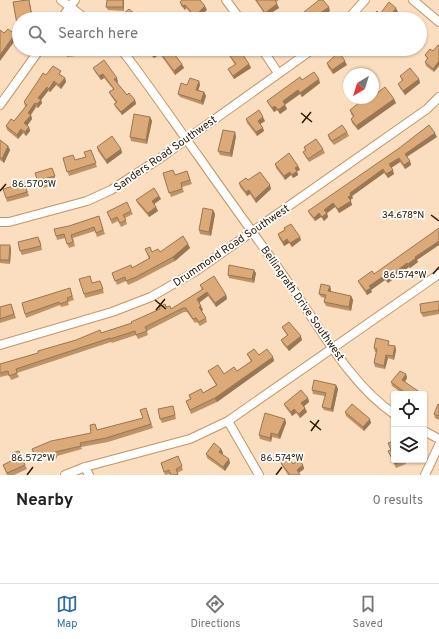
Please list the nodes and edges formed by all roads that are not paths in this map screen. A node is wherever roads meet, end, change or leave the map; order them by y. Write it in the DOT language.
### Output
graph roads {
  1 [pos="61,0"];
  2 [pos="226,0"];
  3 [pos="365,0"];
  4 [pos="414,0"];
  5 [pos="73,3"];
  6 [pos="66,12"];
  7 [pos="80,12"];
  8 [pos="235,12"];
  9 [pos="354,12"];
  10 [pos="439,22"];
  11 [pos="35,56"];
  12 [pos="126,56"];
  13 [pos="267,56"];
  14 [pos="303,56"];
  15 [pos="278,73"];
  16 [pos="439,97"];
  17 [pos="0,105"];
  18 [pos="186,139"];
  19 [pos="0,222"];
  20 [pos="253,232"];
  21 [pos="439,274"];
  22 [pos="0,345"];
  23 [pos="334,347"];
  24 [pos="391,412"];
  25 [pos="228,421"];
  26 [pos="427,433"];
  27 [pos="439,439"];
  28 [pos="439,445"];
  29 [pos="87,471"];
  30 [pos="65,475"];
  31 [pos="259,475"];
  32 [pos="425,475"];
  1 -- 5 [label="street"];
  2 -- 8 [label="street"];
  3 -- 9 [label="street"];
  4 -- 10 [label="street"];
  5 -- 6 [label="street"];
  5 -- 7 [label="street"];
  11 -- 17 [label="street"];
  12 -- 18 [label="street, Bellingrath Drive Southwest"];
  13 -- 15 [label="street"];
  14 -- 15 [label="street, Sanders Road Southwest"];
  15 -- 18 [label="street, Sanders Road Southwest"];
  16 -- 20 [label="street, Drummond Road Southwest"];
  18 -- 19 [label="street, Sanders Road Southwest"];
  18 -- 20 [label="street, Bellingrath Drive Southwest"];
  20 -- 22 [label="street, Drummond Road Southwest"];
  20 -- 23 [label="street, Bellingrath Drive Southwest"];
  21 -- 23 [label="street"];
  23 -- 24 [label="street, Bellingrath Drive Southwest"];
  23 -- 25 [label="street"];
  25 -- 29 [label="street"];
  25 -- 31 [label="street"];
  26 -- 27 [label="street"];
  28 -- 32 [label="street"];
  29 -- 30 [label="street"];
}
